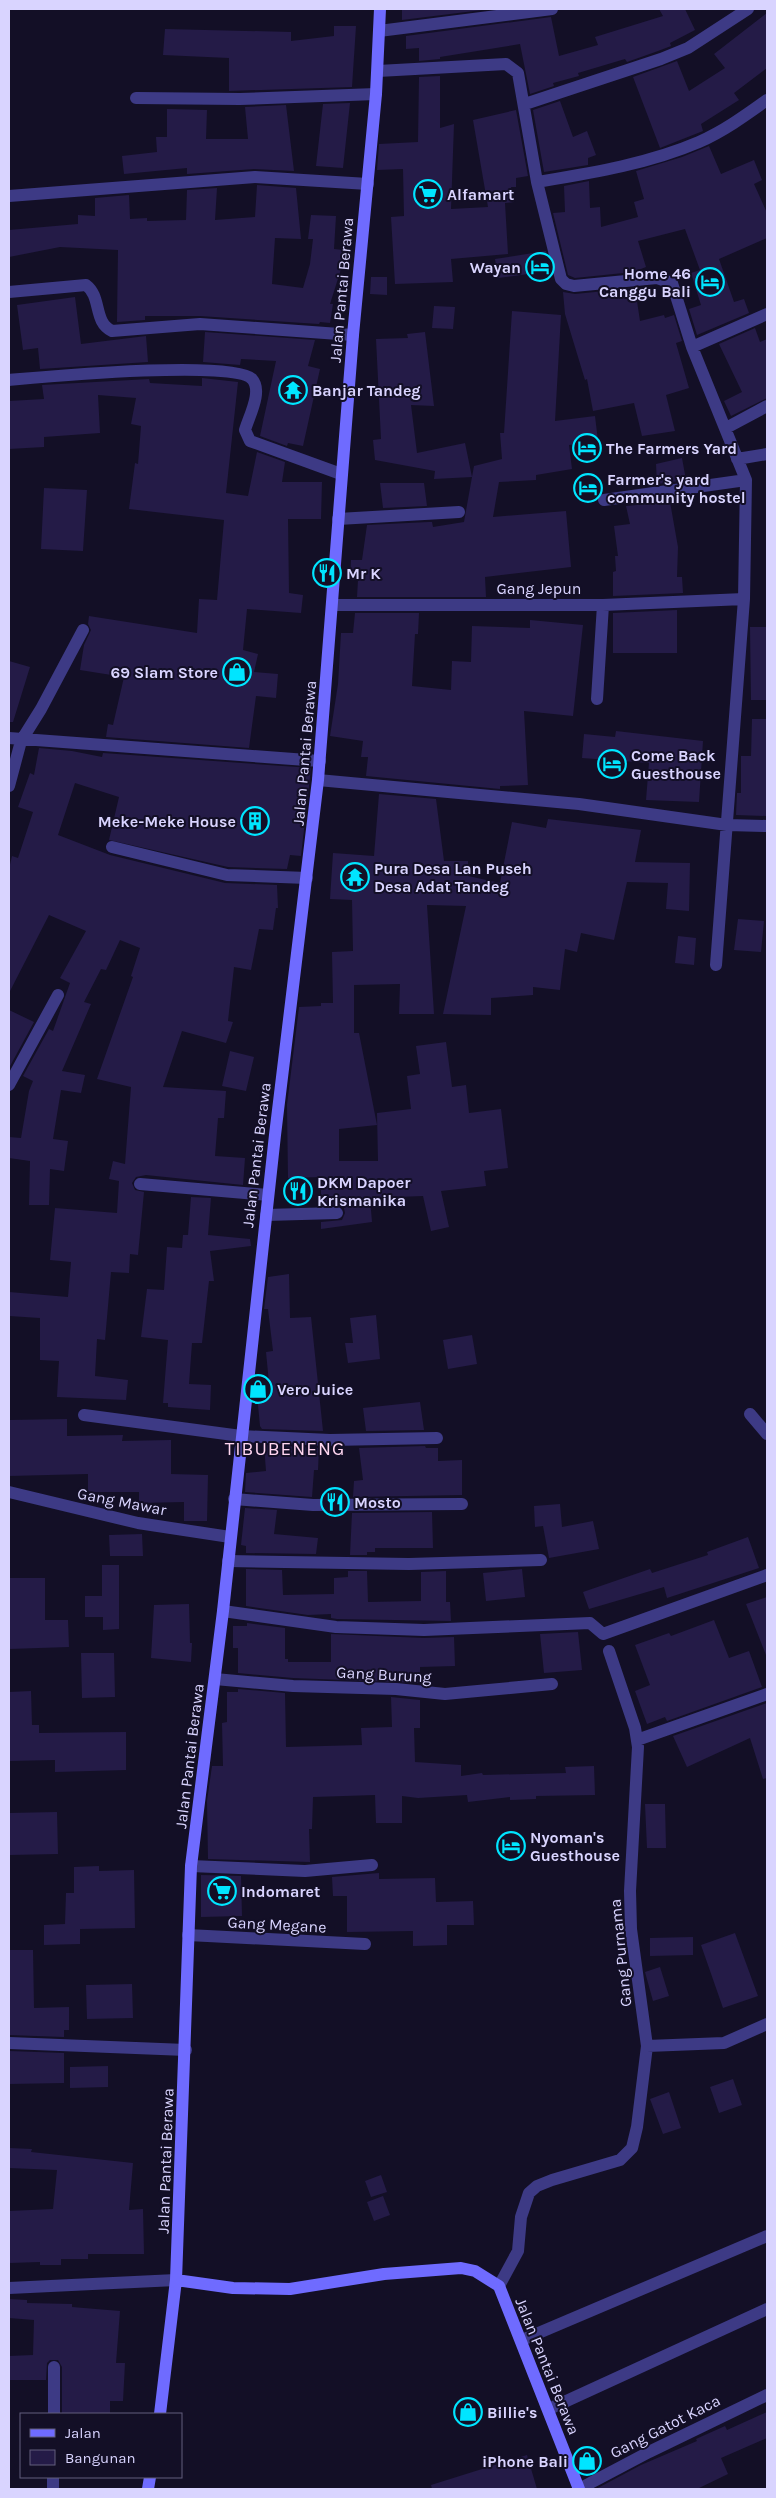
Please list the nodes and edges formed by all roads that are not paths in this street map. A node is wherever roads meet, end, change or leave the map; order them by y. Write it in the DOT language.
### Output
graph roads {
  1 [pos="380,9"];
  2 [pos="552,9"];
  3 [pos="748,9"];
  4 [pos="379,31"];
  5 [pos="378,71"];
  6 [pos="376,94"];
  7 [pos="136,98"];
  8 [pos="767,100"];
  9 [pos="525,104"];
  10 [pos="537,182"];
  11 [pos="368,184"];
  12 [pos="9,196"];
  13 [pos="9,292"];
  14 [pos="767,314"];
  15 [pos="353,334"];
  16 [pos="692,347"];
  17 [pos="9,380"];
  18 [pos="767,406"];
  19 [pos="726,428"];
  20 [pos="767,454"];
  21 [pos="737,459"];
  22 [pos="342,474"];
  23 [pos="746,480"];
  24 [pos="604,500"];
  25 [pos="459,512"];
  26 [pos="338,519"];
  27 [pos="744,599"];
  28 [pos="334,605"];
  29 [pos="603,605"];
  30 [pos="83,630"];
  31 [pos="597,699"];
  32 [pos="15,740"];
  33 [pos="320,761"];
  34 [pos="318,780"];
  35 [pos="9,786"];
  36 [pos="726,825"];
  37 [pos="767,826"];
  38 [pos="112,847"];
  39 [pos="308,878"];
  40 [pos="716,965"];
  41 [pos="58,994"];
  42 [pos="9,1085"];
  43 [pos="140,1184"];
  44 [pos="268,1195"];
  45 [pos="337,1213"];
  46 [pos="266,1215"];
  47 [pos="750,1414"];
  48 [pos="84,1415"];
  49 [pos="767,1434"];
  50 [pos="241,1436"];
  51 [pos="437,1438"];
  52 [pos="9,1492"];
  53 [pos="234,1499"];
  54 [pos="462,1504"];
  55 [pos="230,1537"];
  56 [pos="541,1560"];
  57 [pos="228,1562"];
  58 [pos="767,1576"];
  59 [pos="223,1611"];
  60 [pos="609,1651"];
  61 [pos="215,1679"];
  62 [pos="552,1684"];
  63 [pos="767,1694"];
  64 [pos="637,1740"];
  65 [pos="372,1865"];
  66 [pos="191,1866"];
  67 [pos="188,1936"];
  68 [pos="365,1944"];
  69 [pos="767,2024"];
  70 [pos="9,2043"];
  71 [pos="647,2046"];
  72 [pos="186,2050"];
  73 [pos="767,2236"];
  74 [pos="176,2280"];
  75 [pos="499,2286"];
  76 [pos="9,2288"];
  77 [pos="767,2309"];
  78 [pos="522,2340"];
  79 [pos="54,2367"];
  80 [pos="767,2395"];
  81 [pos="549,2409"];
  82 [pos="54,2413"];
  83 [pos="160,2413"];
  84 [pos="579,2489"];
  1 -- 4 [label="street, Jalan Pantai Berawa"];
  2 -- 4 [label="street"];
  3 -- 9 [label="street"];
  4 -- 5 [label="street, Jalan Pantai Berawa"];
  5 -- 6 [label="street, Jalan Pantai Berawa"];
  5 -- 9 [label="street"];
  6 -- 7 [label="street"];
  6 -- 11 [label="street, Jalan Pantai Berawa"];
  8 -- 10 [label="street"];
  9 -- 10 [label="street"];
  10 -- 16 [label="street"];
  11 -- 12 [label="street"];
  11 -- 15 [label="street, Jalan Pantai Berawa"];
  13 -- 15 [label="street"];
  14 -- 16 [label="street"];
  15 -- 22 [label="street, Jalan Pantai Berawa"];
  16 -- 19 [label="street"];
  17 -- 22 [label="street"];
  18 -- 19 [label="street"];
  19 -- 21 [label="street"];
  20 -- 21 [label="street"];
  21 -- 23 [label="street"];
  22 -- 26 [label="street, Jalan Pantai Berawa"];
  23 -- 24 [label="street"];
  23 -- 27 [label="street"];
  25 -- 26 [label="street"];
  26 -- 28 [label="street, Jalan Pantai Berawa"];
  27 -- 29 [label="street, Gang Jepun"];
  27 -- 36 [label="street"];
  28 -- 29 [label="street, Gang Jepun"];
  28 -- 33 [label="street, Jalan Pantai Berawa"];
  29 -- 31 [label="street"];
  30 -- 32 [label="street"];
  32 -- 33 [label="street"];
  32 -- 35 [label="street"];
  33 -- 34 [label="street, Jalan Pantai Berawa"];
  34 -- 36 [label="street"];
  34 -- 39 [label="street, Jalan Pantai Berawa"];
  36 -- 37 [label="street"];
  36 -- 40 [label="street"];
  38 -- 39 [label="street"];
  39 -- 44 [label="street, Jalan Pantai Berawa"];
  41 -- 42 [label="street"];
  43 -- 44 [label="street"];
  44 -- 46 [label="street, Jalan Pantai Berawa"];
  45 -- 46 [label="street"];
  46 -- 50 [label="street, Jalan Pantai Berawa"];
  47 -- 49 [label="street"];
  48 -- 50 [label="street"];
  50 -- 51 [label="street"];
  50 -- 53 [label="street, Jalan Pantai Berawa"];
  52 -- 55 [label="street, Gang Mawar"];
  53 -- 54 [label="street"];
  53 -- 55 [label="street, Jalan Pantai Berawa"];
  55 -- 57 [label="street, Jalan Pantai Berawa"];
  56 -- 57 [label="street"];
  57 -- 59 [label="street, Jalan Pantai Berawa"];
  58 -- 59 [label="street"];
  59 -- 61 [label="street, Jalan Pantai Berawa"];
  60 -- 64 [label="street, Gang Purnama"];
  61 -- 62 [label="street, Gang Burung"];
  61 -- 66 [label="street, Jalan Pantai Berawa"];
  63 -- 64 [label="street"];
  64 -- 71 [label="street, Gang Purnama"];
  65 -- 66 [label="street"];
  66 -- 67 [label="street, Jalan Pantai Berawa"];
  67 -- 68 [label="street, Gang Megane"];
  67 -- 72 [label="street, Jalan Pantai Berawa"];
  69 -- 71 [label="street"];
  70 -- 72 [label="street"];
  71 -- 75 [label="street, Gang Purnama"];
  72 -- 74 [label="street, Jalan Pantai Berawa"];
  73 -- 78 [label="street"];
  74 -- 75 [label="street, Jalan Pantai Berawa"];
  74 -- 76 [label="street"];
  74 -- 83 [label="street"];
  75 -- 78 [label="street, Jalan Pantai Berawa"];
  77 -- 81 [label="street"];
  78 -- 81 [label="street, Jalan Pantai Berawa"];
  79 -- 82 [label="street"];
  80 -- 84 [label="street, Gang Gatot Kaca"];
  81 -- 84 [label="street, Jalan Pantai Berawa"];
}
